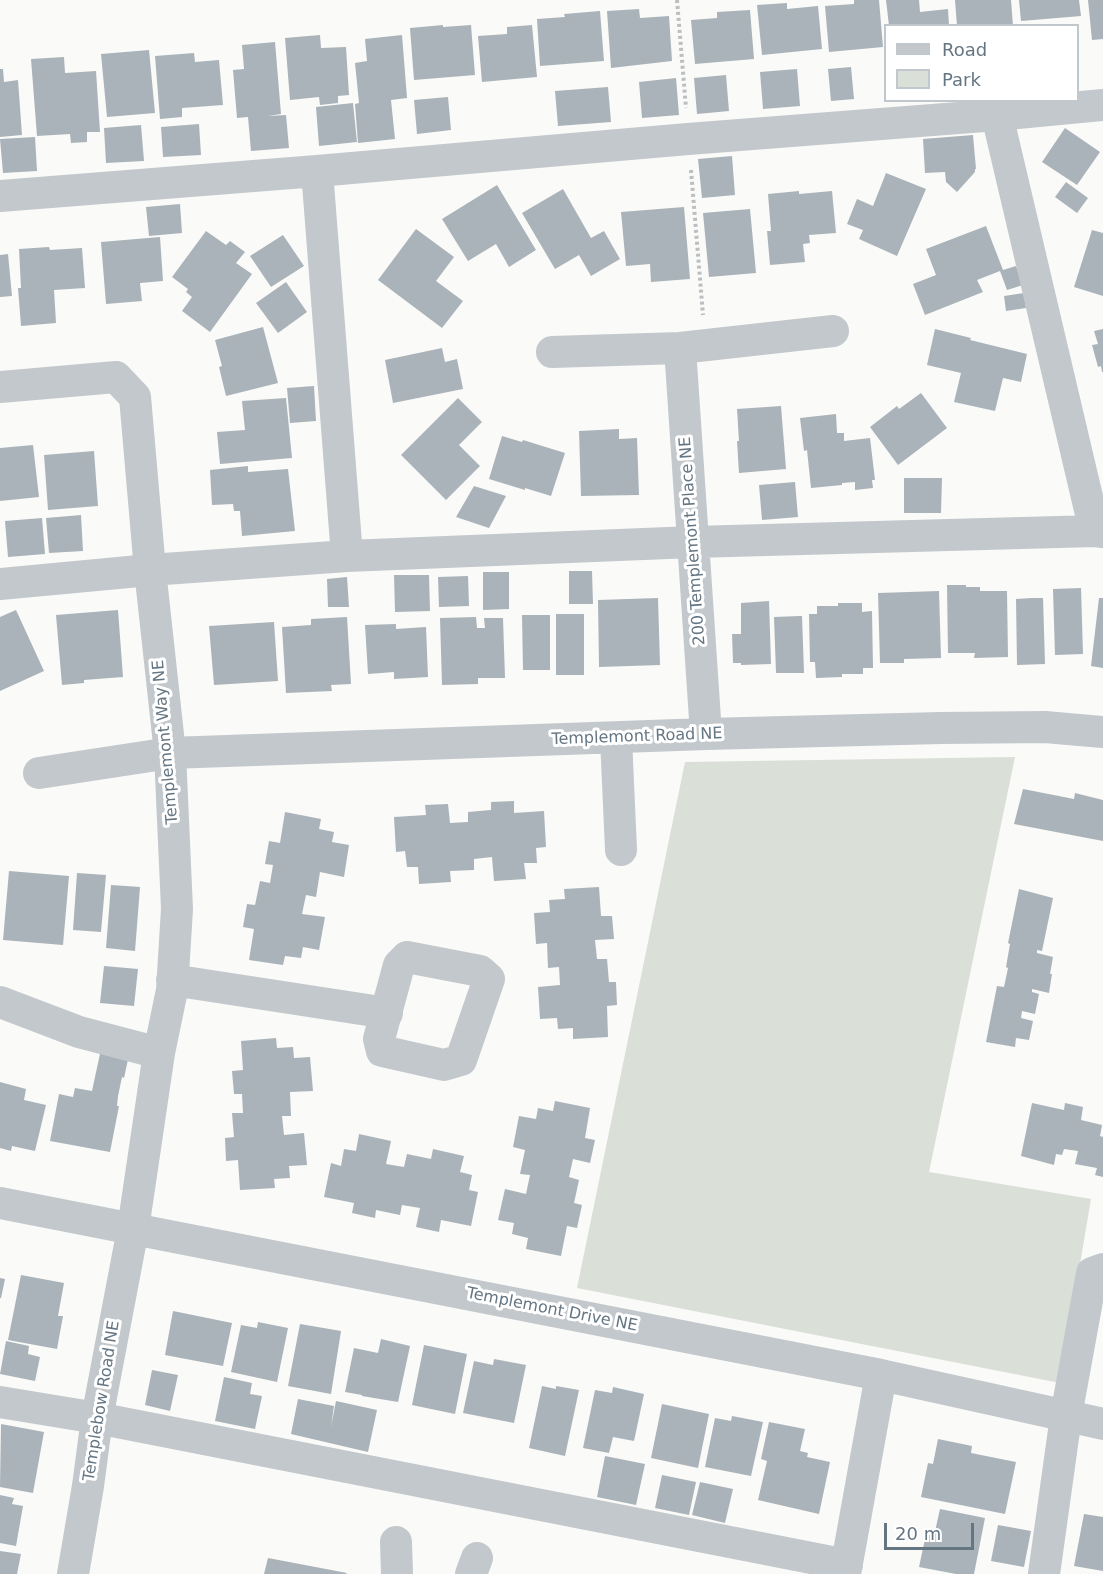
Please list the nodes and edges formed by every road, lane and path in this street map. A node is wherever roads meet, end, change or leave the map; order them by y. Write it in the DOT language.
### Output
graph roads {
  1 [pos="1103,105"];
  2 [pos="997,115"];
  3 [pos="317,171"];
  4 [pos="0,196"];
  5 [pos="833,331"];
  6 [pos="680,348"];
  7 [pos="552,352"];
  8 [pos="0,387"];
  9 [pos="1099,531"];
  10 [pos="693,542"];
  11 [pos="347,556"];
  12 [pos="150,570"];
  13 [pos="0,584"];
  14 [pos="1103,732"];
  15 [pos="706,734"];
  16 [pos="616,738"];
  17 [pos="170,753"];
  18 [pos="39,773"];
  19 [pos="621,850"];
  20 [pos="172,980"];
  21 [pos="0,1002"];
  22 [pos="387,1013"];
  23 [pos="159,1053"];
  24 [pos="0,1203"];
  25 [pos="133,1228"];
  26 [pos="1103,1269"];
  27 [pos="880,1375"];
  28 [pos="0,1402"];
  29 [pos="1066,1416"];
  30 [pos="97,1418"];
  31 [pos="1103,1424"];
  32 [pos="396,1542"];
  33 [pos="846,1570"];
  34 [pos="73,1574"];
  35 [pos="398,1574"];
  36 [pos="1044,1574"];
  1 -- 2 [label="street"];
  2 -- 3 [label="street"];
  2 -- 9 [label="street"];
  3 -- 4 [label="street"];
  3 -- 11 [label="street"];
  5 -- 6 [label="street"];
  6 -- 7 [label="street"];
  6 -- 10 [label="street, 200 Templemont Place NE"];
  8 -- 12 [label="street, Templemont Way NE"];
  9 -- 10 [label="street"];
  10 -- 11 [label="street"];
  10 -- 15 [label="street, 200 Templemont Place NE"];
  11 -- 12 [label="street"];
  12 -- 13 [label="street"];
  12 -- 17 [label="street, Templemont Way NE"];
  14 -- 15 [label="street, Templemont Road NE"];
  15 -- 16 [label="street, Templemont Road NE"];
  16 -- 17 [label="street, Templemont Road NE"];
  16 -- 19 [label="street"];
  17 -- 18 [label="street, Templemont Road NE"];
  17 -- 20 [label="street, Templemont Way NE"];
  20 -- 22 [label="street"];
  20 -- 23 [label="street, Templemont Way NE"];
  21 -- 23 [label="street"];
  23 -- 25 [label="street, Templemont Way NE"];
  24 -- 25 [label="street, Templemont Drive NE"];
  25 -- 27 [label="street, Templemont Drive NE"];
  25 -- 30 [label="street, Templebow Road NE"];
  26 -- 29 [label="street"];
  27 -- 29 [label="street, Templemont Drive NE"];
  27 -- 33 [label="street"];
  28 -- 30 [label="street"];
  29 -- 31 [label="street, Templemont Drive NE"];
  29 -- 36 [label="street"];
  30 -- 33 [label="street"];
  30 -- 34 [label="street, Templebow Road NE"];
  32 -- 35 [label="street"];
}
